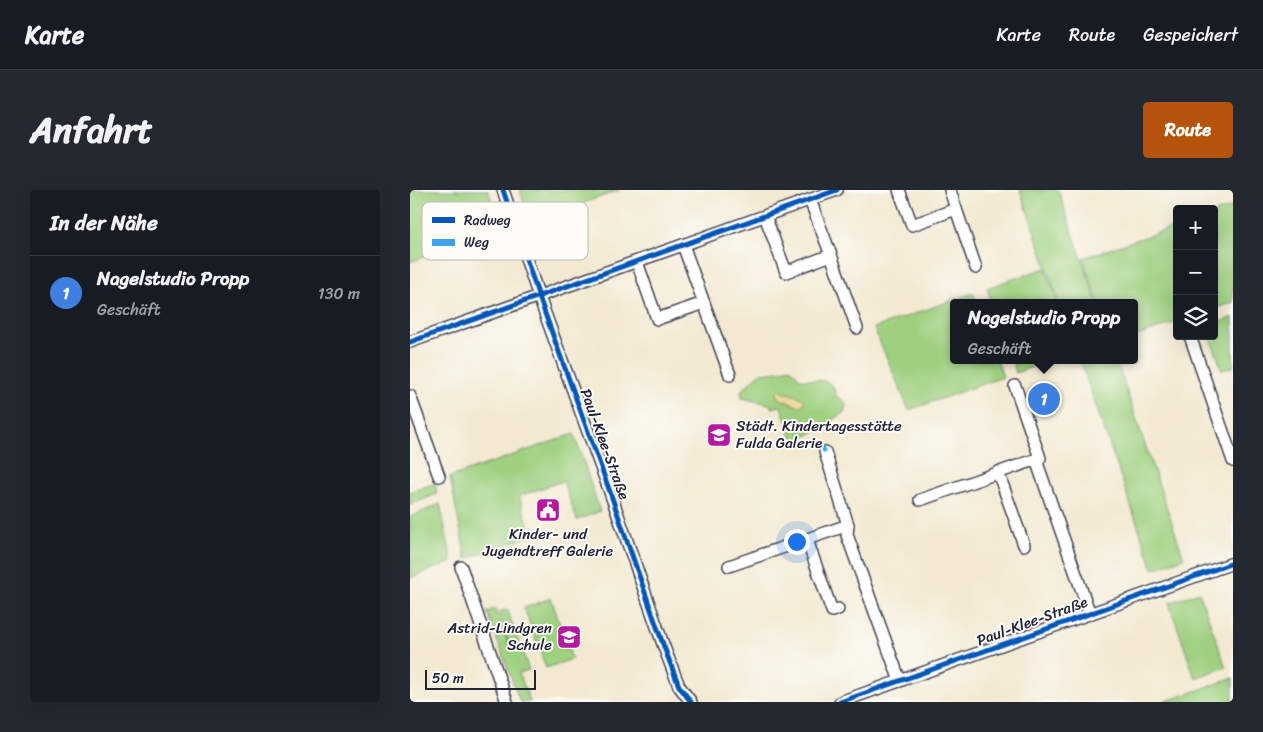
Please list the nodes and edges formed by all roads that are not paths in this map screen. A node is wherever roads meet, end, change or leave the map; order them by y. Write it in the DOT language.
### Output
graph roads {
  1 [pos="503,190"];
  2 [pos="837,190"];
  3 [pos="899,190"];
  4 [pos="950,190"];
  5 [pos="810,200"];
  6 [pos="507,202"];
  7 [pos="956,209"];
  8 [pos="765,216"];
  9 [pos="684,245"];
  10 [pos="831,255"];
  11 [pos="527,260"];
  12 [pos="637,262"];
  13 [pos="976,268"];
  14 [pos="539,296"];
  15 [pos="704,303"];
  16 [pos="857,328"];
  17 [pos="1191,340"];
  18 [pos="410,342"];
  19 [pos="730,375"];
  20 [pos="1015,386"];
  21 [pos="410,396"];
  22 [pos="825,452"];
  23 [pos="1036,460"];
  24 [pos="1233,461"];
  25 [pos="998,472"];
  26 [pos="439,476"];
  27 [pos="920,500"];
  28 [pos="848,525"];
  29 [pos="807,540"];
  30 [pos="1024,545"];
  31 [pos="1233,563"];
  32 [pos="729,566"];
  33 [pos="461,567"];
  34 [pos="838,609"];
  35 [pos="1090,614"];
  36 [pos="900,681"];
  37 [pos="507,702"];
  38 [pos="691,702"];
  39 [pos="840,702"];
  1 -- 6 [label="street, Paul-Klee-Straße"];
  2 -- 5 [label="street"];
  3 -- 7 [label="street"];
  4 -- 7 [label="street"];
  5 -- 8 [label="street"];
  5 -- 10 [label="street"];
  7 -- 13 [label="street"];
  8 -- 9 [label="street"];
  8 -- 10 [label="street"];
  9 -- 12 [label="street"];
  9 -- 15 [label="street"];
  10 -- 16 [label="street"];
  11 -- 14 [label="street, Paul-Klee-Straße"];
  12 -- 14 [label="street"];
  12 -- 15 [label="street"];
  14 -- 18 [label="street"];
  14 -- 38 [label="street, Paul-Klee-Straße"];
  15 -- 19 [label="street"];
  17 -- 24 [label="street"];
  20 -- 23 [label="street"];
  21 -- 26 [label="street"];
  22 -- 28 [label="street"];
  23 -- 25 [label="street"];
  23 -- 35 [label="street"];
  25 -- 27 [label="street"];
  25 -- 30 [label="street"];
  28 -- 29 [label="street"];
  28 -- 36 [label="street"];
  29 -- 32 [label="street"];
  29 -- 34 [label="street"];
  31 -- 35 [label="street, Paul-Klee-Straße"];
  33 -- 37 [label="street"];
  35 -- 36 [label="street, Paul-Klee-Straße"];
  36 -- 39 [label="street, Paul-Klee-Straße"];
}
